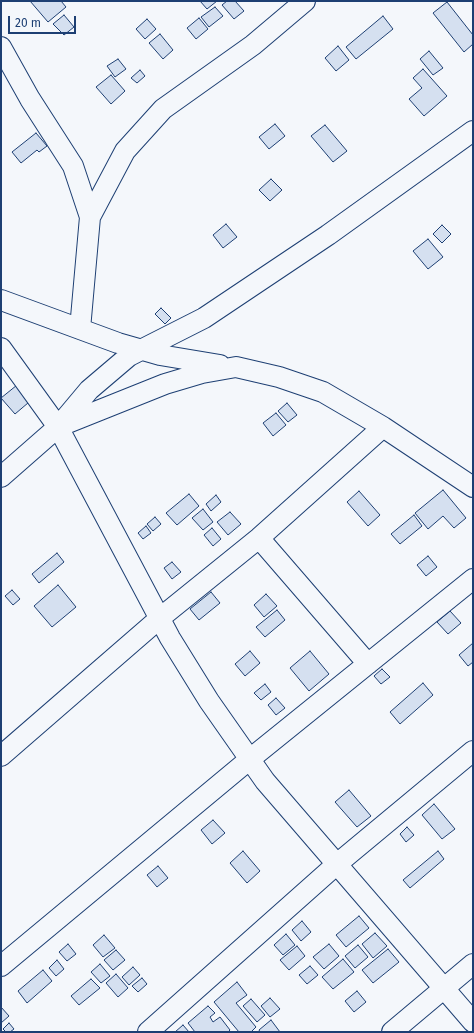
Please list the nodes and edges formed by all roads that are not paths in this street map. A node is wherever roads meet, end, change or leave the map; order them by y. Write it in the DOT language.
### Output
graph roads {
  1 [pos="305,1"];
  2 [pos="1,47"];
  3 [pos="473,131"];
  4 [pos="90,217"];
  5 [pos="1,300"];
  6 [pos="80,329"];
  7 [pos="1,348"];
  8 [pos="141,350"];
  9 [pos="236,367"];
  10 [pos="58,427"];
  11 [pos="383,427"];
  12 [pos="1,477"];
  13 [pos="473,487"];
  14 [pos="259,538"];
  15 [pos="473,579"];
  16 [pos="160,618"];
  17 [pos="368,664"];
  18 [pos="473,751"];
  19 [pos="1,756"];
  20 [pos="250,759"];
  21 [pos="337,864"];
  22 [pos="473,964"];
  23 [pos="1,966"];
  24 [pos="444,988"];
  25 [pos="473,1022"];
  26 [pos="148,1032"];
  27 [pos="392,1032"];
  1 -- 4 [label="street"];
  2 -- 4 [label="street"];
  3 -- 8 [label="street"];
  4 -- 6 [label="street"];
  5 -- 6 [label="street"];
  6 -- 8 [label="street"];
  7 -- 10 [label="street"];
  8 -- 9 [label="street"];
  8 -- 10 [label="street"];
  9 -- 10 [label="street"];
  9 -- 11 [label="street"];
  10 -- 12 [label="street"];
  10 -- 16 [label="street"];
  11 -- 13 [label="street"];
  11 -- 14 [label="street"];
  14 -- 16 [label="street"];
  14 -- 17 [label="street"];
  15 -- 17 [label="street"];
  16 -- 19 [label="street"];
  16 -- 20 [label="street"];
  17 -- 20 [label="street"];
  18 -- 21 [label="street"];
  20 -- 21 [label="street"];
  20 -- 23 [label="street"];
  21 -- 24 [label="street"];
  21 -- 26 [label="street"];
  22 -- 24 [label="street"];
  24 -- 25 [label="street"];
  24 -- 27 [label="street"];
}
